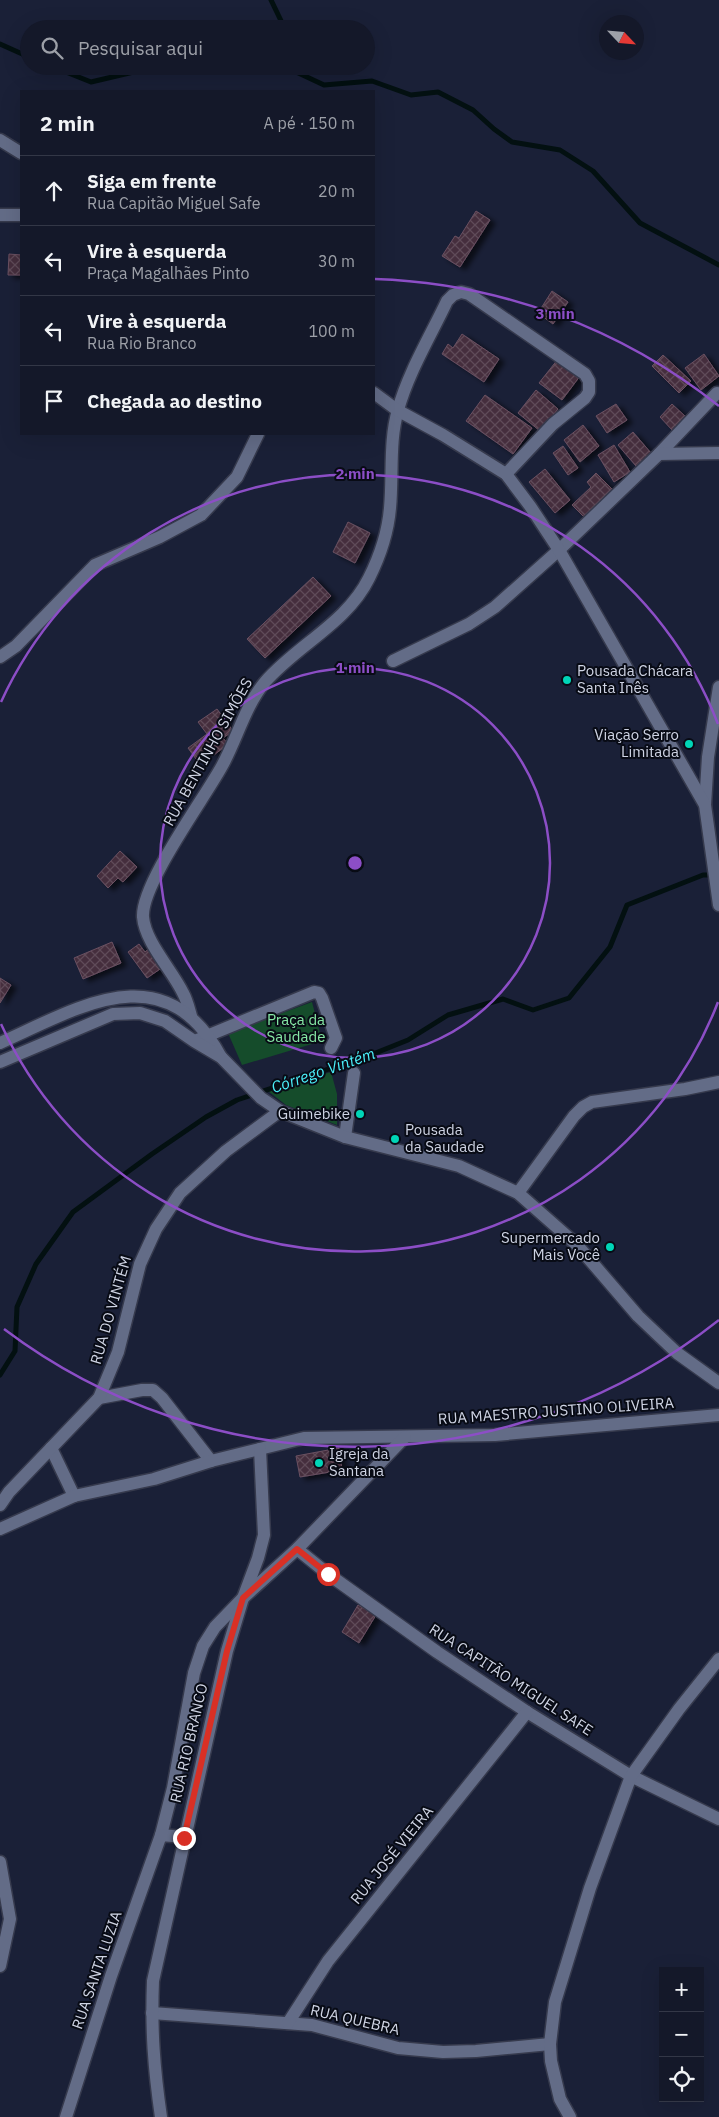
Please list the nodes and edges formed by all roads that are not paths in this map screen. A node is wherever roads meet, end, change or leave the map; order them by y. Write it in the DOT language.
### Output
graph roads {
  1 [pos="0,140"];
  2 [pos="20,152"];
  3 [pos="0,215"];
  4 [pos="20,215"];
  5 [pos="717,393"];
  6 [pos="375,394"];
  7 [pos="397,410"];
  8 [pos="258,435"];
  9 [pos="719,453"];
  10 [pos="659,454"];
  11 [pos="506,474"];
  12 [pos="559,550"];
  13 [pos="0,657"];
  14 [pos="393,661"];
  15 [pos="719,687"];
  16 [pos="717,706"];
  17 [pos="705,805"];
  18 [pos="719,905"];
  19 [pos="191,1016"];
  20 [pos="207,1034"];
  21 [pos="194,1042"];
  22 [pos="0,1043"];
  23 [pos="331,1048"];
  24 [pos="221,1057"];
  25 [pos="0,1062"];
  26 [pos="354,1073"];
  27 [pos="719,1082"];
  28 [pos="280,1111"];
  29 [pos="345,1137"];
  30 [pos="518,1193"];
  31 [pos="719,1383"];
  32 [pos="99,1398"];
  33 [pos="714,1416"];
  34 [pos="405,1437"];
  35 [pos="52,1448"];
  36 [pos="260,1449"];
  37 [pos="211,1461"];
  38 [pos="74,1496"];
  39 [pos="0,1505"];
  40 [pos="0,1529"];
  41 [pos="297,1549"];
  42 [pos="243,1598"];
  43 [pos="719,1659"];
  44 [pos="527,1712"];
  45 [pos="631,1776"];
  46 [pos="719,1819"];
  47 [pos="161,1835"];
  48 [pos="184,1838"];
  49 [pos="0,1862"];
  50 [pos="0,1966"];
  51 [pos="152,2013"];
  52 [pos="288,2023"];
  53 [pos="550,2044"];
  54 [pos="66,2117"];
  55 [pos="161,2117"];
  56 [pos="570,2117"];
  1 -- 2 [label="street"];
  3 -- 4 [label="street"];
  5 -- 10 [label="street"];
  6 -- 7 [label="street"];
  7 -- 11 [label="street"];
  7 -- 11 [label="street, RUA BENTINHO SIMÕES"];
  7 -- 19 [label="street, RUA BENTINHO SIMÕES"];
  8 -- 13 [label="street"];
  9 -- 10 [label="street"];
  10 -- 12 [label="street"];
  11 -- 12 [label="street"];
  12 -- 14 [label="street"];
  12 -- 17 [label="street"];
  15 -- 16 [label="street"];
  16 -- 17 [label="street"];
  17 -- 18 [label="street"];
  19 -- 20 [label="street"];
  19 -- 22 [label="street"];
  20 -- 21 [label="street"];
  20 -- 23 [label="street"];
  20 -- 24 [label="street"];
  21 -- 24 [label="street"];
  21 -- 25 [label="street"];
  24 -- 28 [label="street"];
  26 -- 29 [label="street"];
  27 -- 30 [label="street"];
  28 -- 29 [label="street"];
  28 -- 32 [label="street, RUA DO VINTÉM"];
  29 -- 30 [label="street"];
  30 -- 31 [label="street"];
  32 -- 35 [label="street, RUA DO VINTÉM"];
  32 -- 37 [label="street"];
  33 -- 34 [label="street, RUA MAESTRO JUSTINO OLIVEIRA"];
  34 -- 36 [label="street, RUA MAESTRO JUSTINO OLIVEIRA"];
  34 -- 41 [label="street, RUA SANTA LUZIA"];
  35 -- 38 [label="street"];
  35 -- 39 [label="street, RUA DO VINTÉM"];
  36 -- 37 [label="street, RUA MAESTRO JUSTINO OLIVEIRA"];
  36 -- 42 [label="street, RUA RIO BRANCO"];
  37 -- 38 [label="street, RUA MAESTRO JUSTINO OLIVEIRA"];
  38 -- 40 [label="street, RUA MAESTRO JUSTINO OLIVEIRA"];
  41 -- 42 [label="street, RUA SANTA LUZIA"];
  41 -- 44 [label="street, RUA CAPITÃO MIGUEL SAFE"];
  42 -- 47 [label="street, RUA SANTA LUZIA"];
  42 -- 48 [label="street, RUA RIO BRANCO"];
  43 -- 45 [label="street"];
  44 -- 45 [label="street, RUA CAPITÃO MIGUEL SAFE"];
  44 -- 52 [label="street, RUA JOSÉ VIEIRA"];
  45 -- 46 [label="street, RUA CAPITÃO MIGUEL SAFE"];
  45 -- 53 [label="street"];
  47 -- 48 [label="street"];
  47 -- 54 [label="street, RUA SANTA LUZIA"];
  48 -- 51 [label="street, RUA RIO BRANCO"];
  49 -- 50 [label="street"];
  51 -- 52 [label="street, RUA QUEBRA"];
  51 -- 55 [label="street, RUA RIO BRANCO"];
  52 -- 53 [label="street, RUA QUEBRA"];
  53 -- 56 [label="street"];
}
